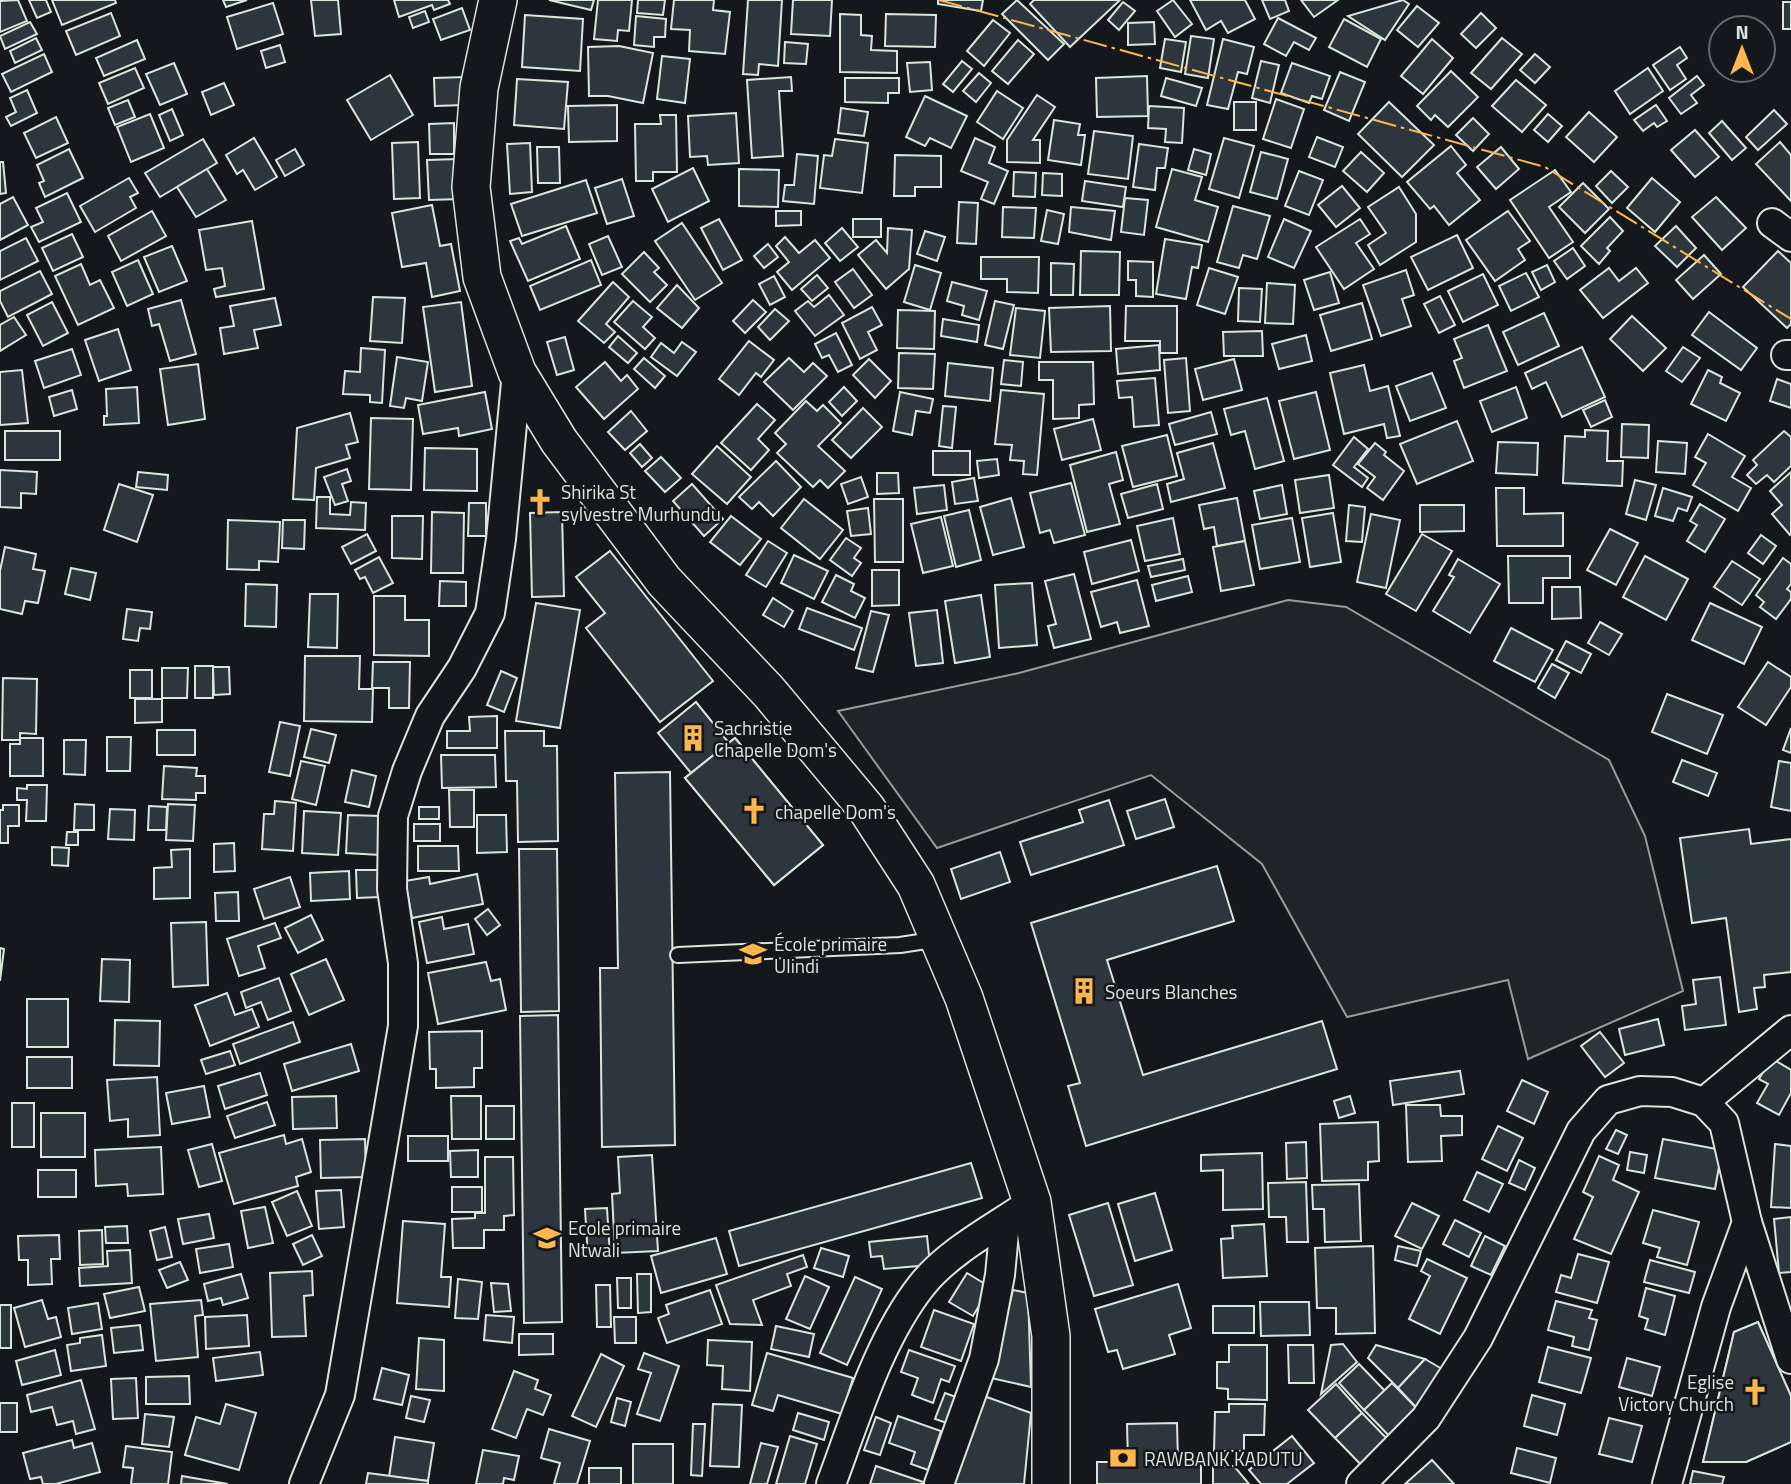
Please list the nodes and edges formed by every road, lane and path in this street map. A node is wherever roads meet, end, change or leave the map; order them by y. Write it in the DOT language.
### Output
graph roads {
  1 [pos="498,0"];
  2 [pos="517,372"];
  3 [pos="939,939"];
  4 [pos="678,955"];
  5 [pos="1791,1030"];
  6 [pos="1704,1102"];
  7 [pos="1018,1212"];
  8 [pos="1747,1222"];
  9 [pos="1791,1359"];
  10 [pos="303,1484"];
  11 [pos="831,1484"];
  12 [pos="939,1484"];
  13 [pos="1051,1484"];
  14 [pos="1362,1484"];
  15 [pos="1667,1484"];
  1 -- 2 [label="street"];
  2 -- 3 [label="street"];
  2 -- 10 [label="street"];
  3 -- 4 [label="lane"];
  3 -- 7 [label="street"];
  5 -- 6 [label="street"];
  6 -- 8 [label="street"];
  6 -- 14 [label="street"];
  7 -- 11 [label="street"];
  7 -- 12 [label="street"];
  7 -- 13 [label="street"];
  8 -- 9 [label="street"];
  8 -- 15 [label="street"];
}
